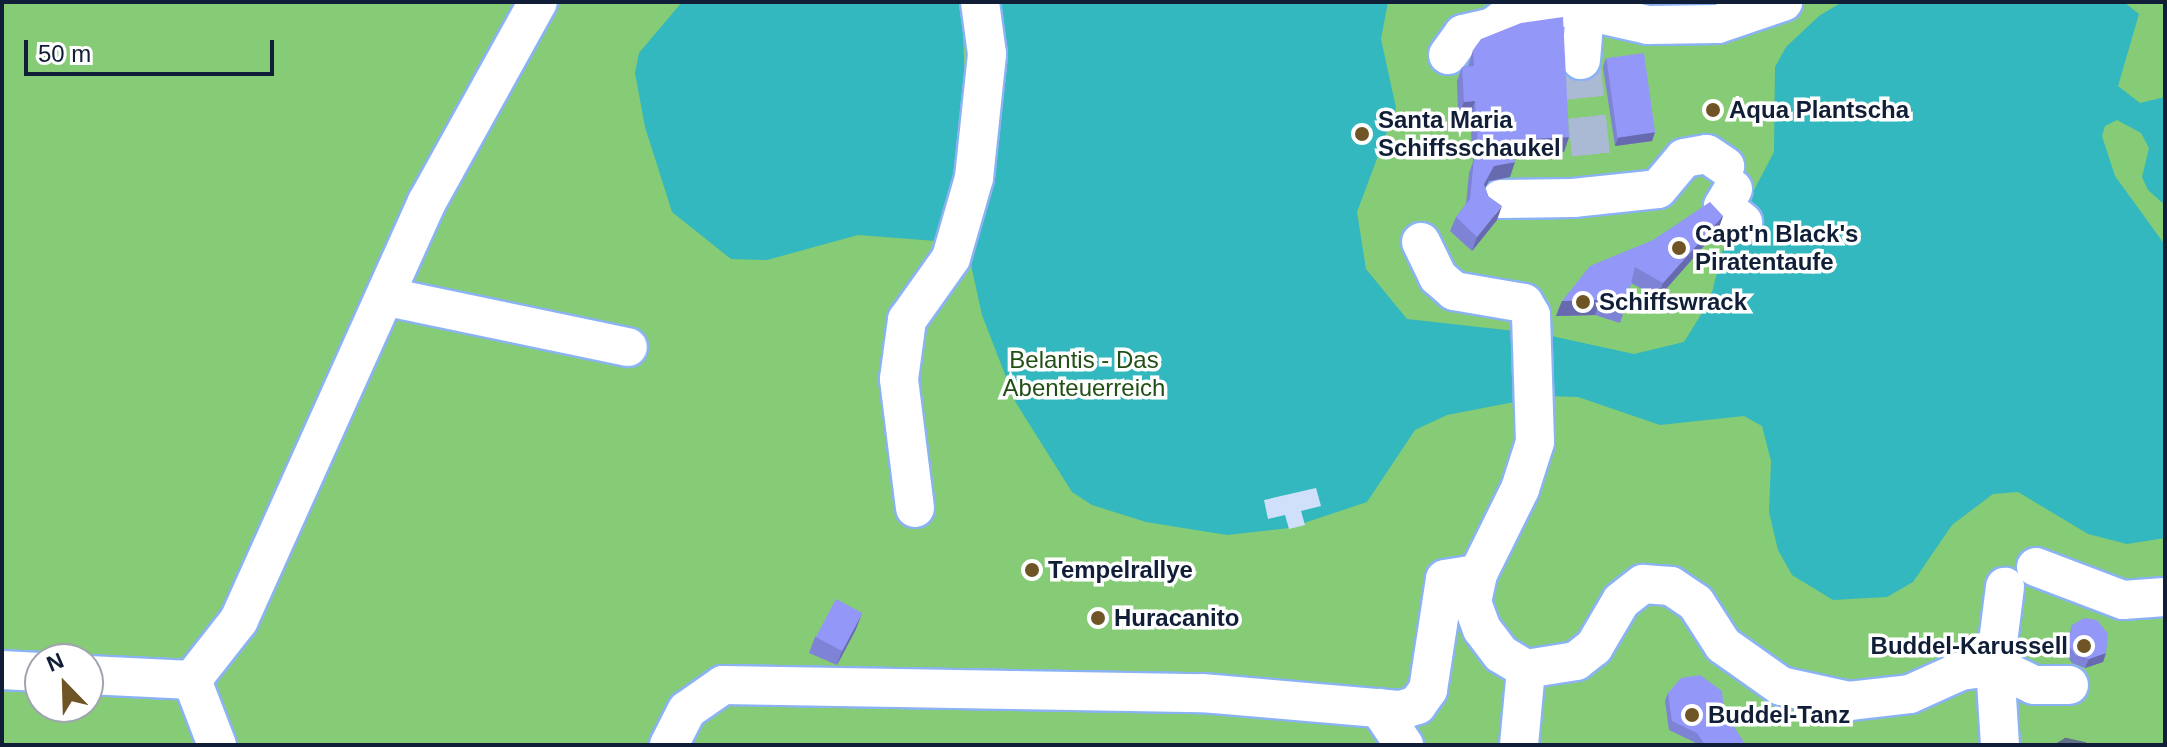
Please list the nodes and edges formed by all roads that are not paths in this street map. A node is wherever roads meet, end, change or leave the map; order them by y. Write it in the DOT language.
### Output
graph roads {
  1 [pos="538,2"];
  2 [pos="980,2"];
  3 [pos="1783,2"];
  4 [pos="1585,12"];
  5 [pos="1448,55"];
  6 [pos="1581,60"];
  7 [pos="1731,196"];
  8 [pos="1501,199"];
  9 [pos="1421,242"];
  10 [pos="388,297"];
  11 [pos="628,347"];
  12 [pos="915,508"];
  13 [pos="1478,574"];
  14 [pos="2165,597"];
  15 [pos="1995,666"];
  16 [pos="1526,669"];
  17 [pos="2,670"];
  18 [pos="24,671"];
  19 [pos="104,676"];
  20 [pos="192,680"];
  21 [pos="2069,685"];
  22 [pos="1379,708"];
  23 [pos="217,745"];
  24 [pos="669,745"];
  25 [pos="1404,745"];
  26 [pos="1519,745"];
  27 [pos="2000,745"];
  1 -- 10 [label="street"];
  2 -- 12 [label="street"];
  3 -- 4 [label="street"];
  4 -- 5 [label="street"];
  4 -- 6 [label="street"];
  7 -- 8 [label="street"];
  9 -- 13 [label="street"];
  10 -- 11 [label="street"];
  10 -- 20 [label="street"];
  13 -- 16 [label="street"];
  13 -- 22 [label="street"];
  14 -- 15 [label="street"];
  15 -- 16 [label="street"];
  15 -- 21 [label="street"];
  15 -- 27 [label="street"];
  16 -- 26 [label="street"];
  17 -- 18 [label="street"];
  19 -- 20 [label="street"];
  20 -- 23 [label="street"];
  22 -- 24 [label="street"];
  22 -- 25 [label="street"];
}
